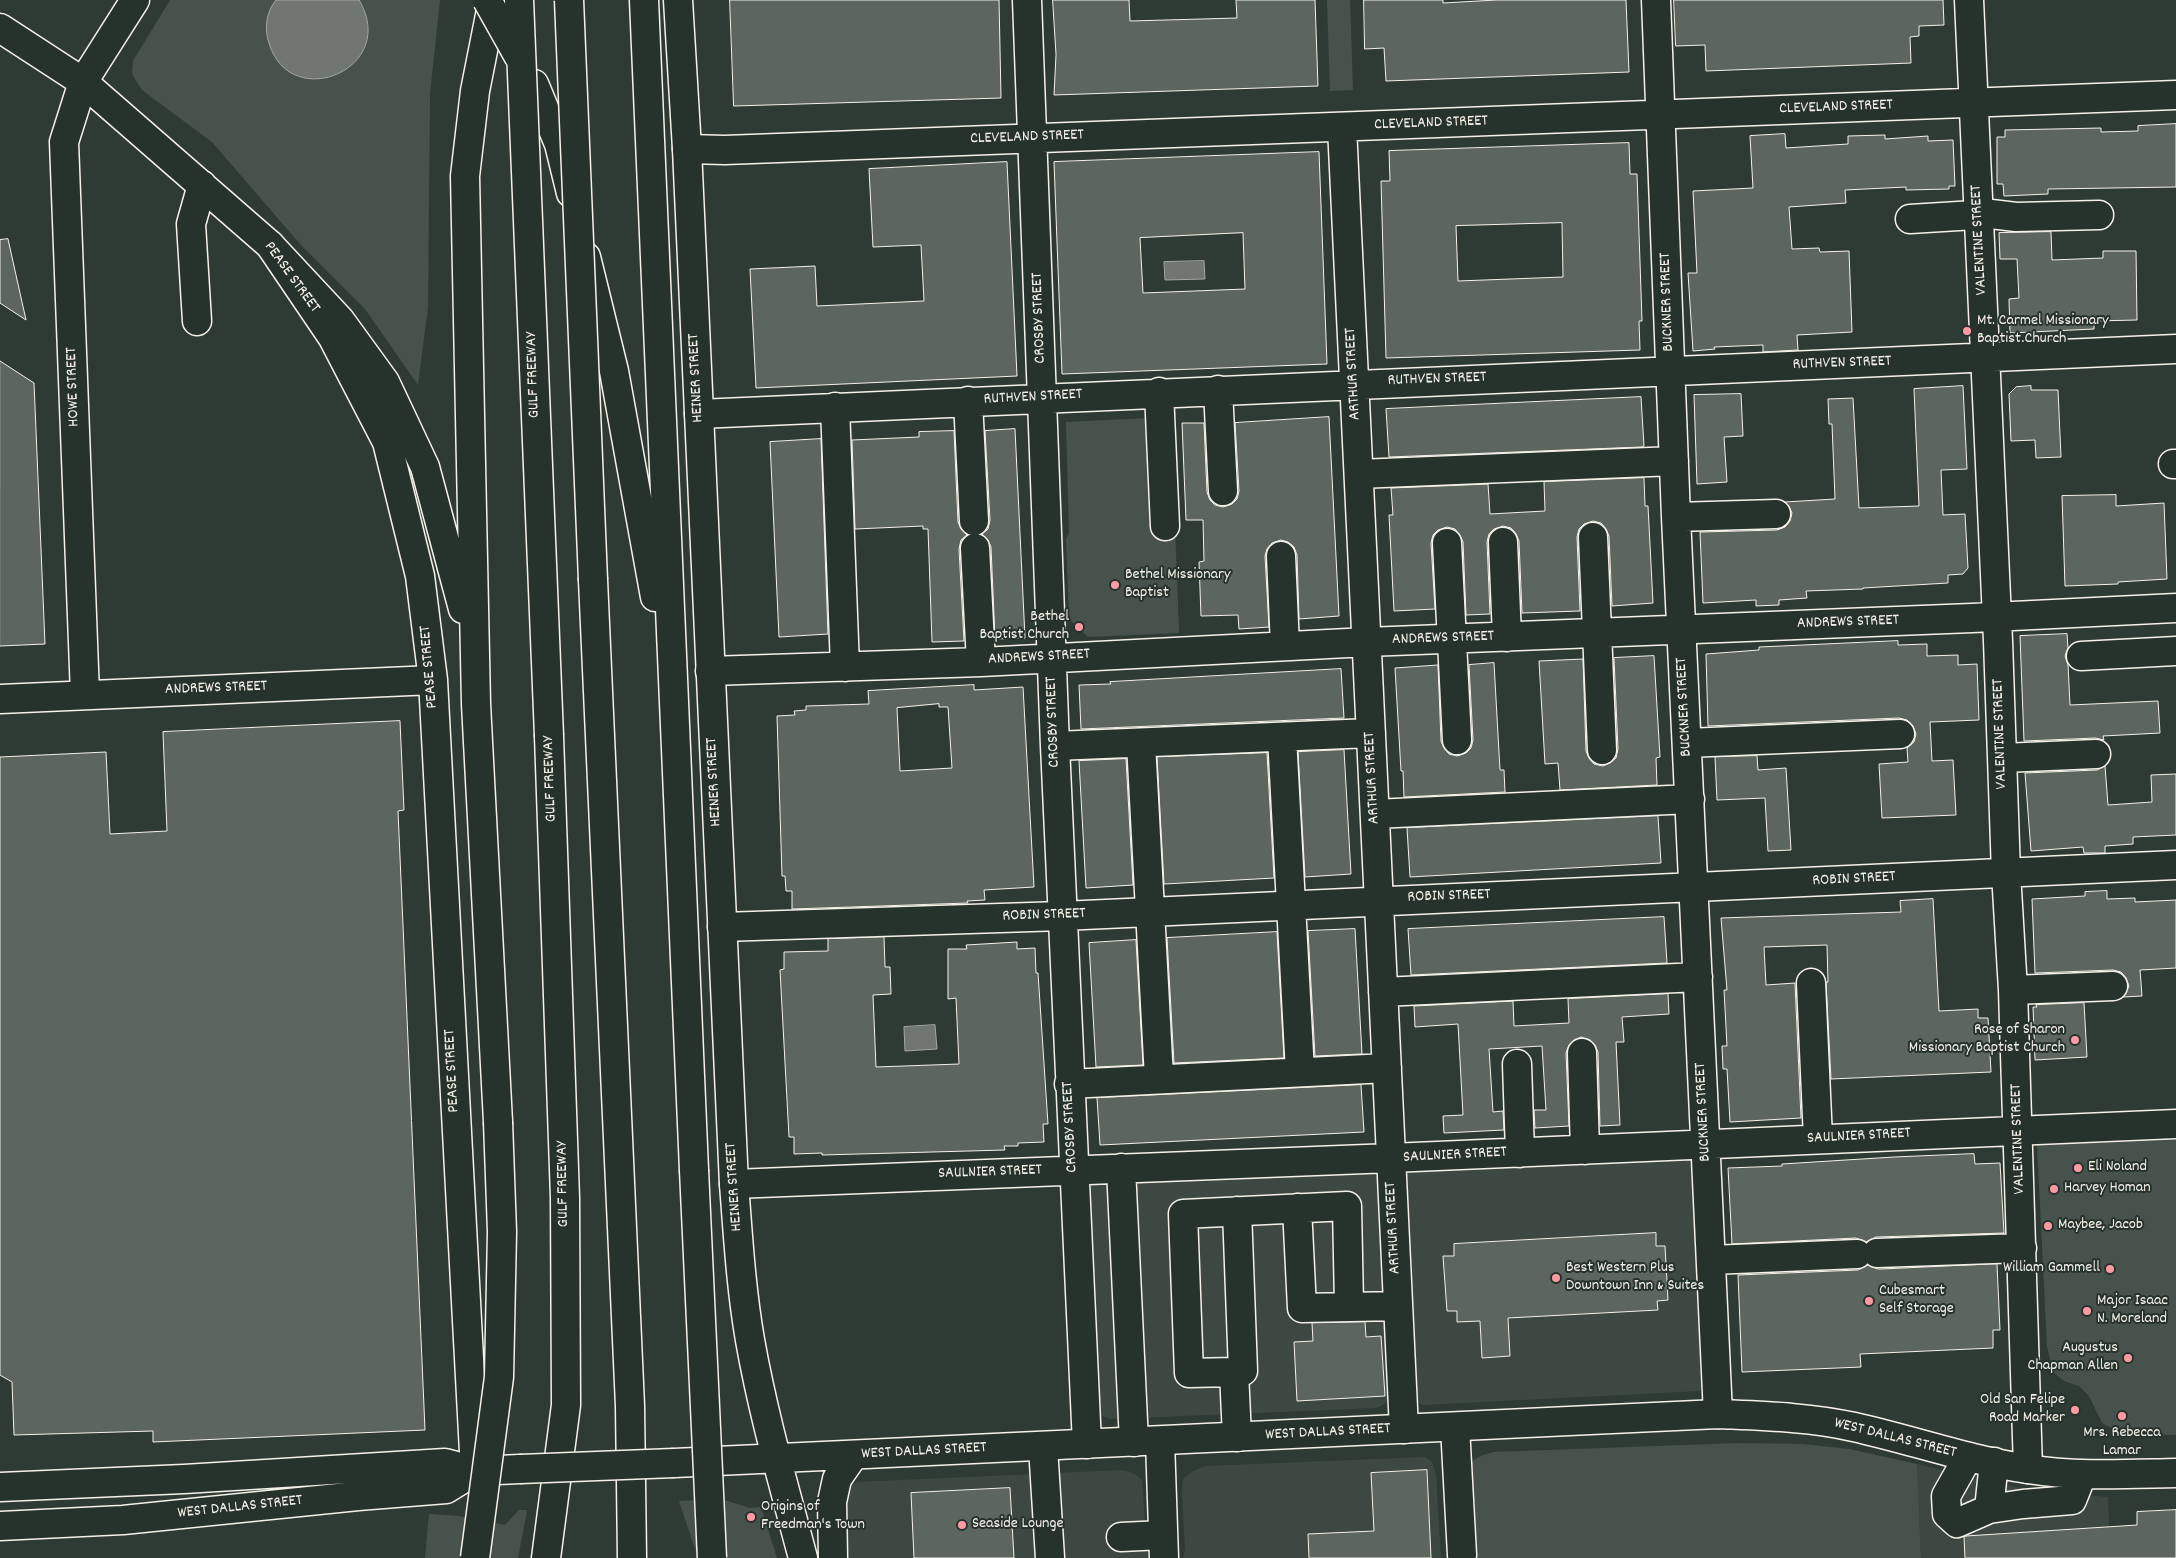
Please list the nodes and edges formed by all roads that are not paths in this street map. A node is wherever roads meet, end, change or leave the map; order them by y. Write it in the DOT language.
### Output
graph roads {
  1 [pos="135,0"];
  2 [pos="487,0"];
  3 [pos="493,0"];
  4 [pos="519,0"];
  5 [pos="569,0"];
  6 [pos="644,0"];
  7 [pos="678,0"];
  8 [pos="1027,0"];
  9 [pos="1656,0"];
  10 [pos="1969,0"];
  11 [pos="0,28"];
  12 [pos="83,82"];
  13 [pos="2176,95"];
  14 [pos="1973,103"];
  15 [pos="1662,116"];
  16 [pos="1342,128"];
  17 [pos="1034,138"];
  18 [pos="687,149"];
  19 [pos="202,185"];
  20 [pos="2099,214"];
  21 [pos="1979,215"];
  22 [pos="1910,219"];
  23 [pos="270,244"];
  24 [pos="197,321"];
  25 [pos="2176,349"];
  26 [pos="1986,358"];
  27 [pos="1670,371"];
  28 [pos="1354,384"];
  29 [pos="1218,390"];
  30 [pos="1159,392"];
  31 [pos="1043,397"];
  32 [pos="968,401"];
  33 [pos="835,407"];
  34 [pos="699,414"];
  35 [pos="1674,460"];
  36 [pos="1359,474"];
  37 [pos="1223,491"];
  38 [pos="1776,514"];
  39 [pos="1676,517"];
  40 [pos="1165,526"];
  41 [pos="1592,537"];
  42 [pos="1503,542"];
  43 [pos="1447,543"];
  44 [pos="1281,556"];
  45 [pos="2176,608"];
  46 [pos="1996,617"];
  47 [pos="1682,628"];
  48 [pos="1597,632"];
  49 [pos="1507,637"];
  50 [pos="1451,639"];
  51 [pos="1367,642"];
  52 [pos="1285,646"];
  53 [pos="2176,651"];
  54 [pos="2081,656"];
  55 [pos="1052,657"];
  56 [pos="981,662"];
  57 [pos="845,667"];
  58 [pos="710,671"];
  59 [pos="433,680"];
  60 [pos="85,695"];
  61 [pos="674,697"];
  62 [pos="0,699"];
  63 [pos="476,704"];
  64 [pos="1371,733"];
  65 [pos="1900,734"];
  66 [pos="1282,737"];
  67 [pos="1457,740"];
  68 [pos="1142,743"];
  69 [pos="1687,743"];
  70 [pos="1055,746"];
  71 [pos="1602,750"];
  72 [pos="2096,754"];
  73 [pos="2002,758"];
  74 [pos="1690,799"];
  75 [pos="1375,814"];
  76 [pos="2176,865"];
  77 [pos="2006,873"];
  78 [pos="1694,887"];
  79 [pos="1379,900"];
  80 [pos="1292,905"];
  81 [pos="1150,912"];
  82 [pos="1062,916"];
  83 [pos="722,927"];
  84 [pos="1698,977"];
  85 [pos="1811,983"];
  86 [pos="2114,986"];
  87 [pos="2013,990"];
  88 [pos="1383,992"];
  89 [pos="1582,1053"];
  90 [pos="1516,1064"];
  91 [pos="1387,1068"];
  92 [pos="1300,1072"];
  93 [pos="1158,1078"];
  94 [pos="1069,1084"];
  95 [pos="2176,1124"];
  96 [pos="2019,1130"];
  97 [pos="1818,1139"];
  98 [pos="1705,1144"];
  99 [pos="1585,1150"];
  100 [pos="1520,1153"];
  101 [pos="1391,1158"];
  102 [pos="1121,1168"];
  103 [pos="1073,1170"];
  104 [pos="734,1184"];
  105 [pos="1297,1208"];
  106 [pos="1237,1211"];
  107 [pos="2022,1248"];
  108 [pos="1711,1260"];
  109 [pos="1349,1306"];
  110 [pos="1398,1306"];
  111 [pos="1234,1372"];
  112 [pos="1718,1414"];
  113 [pos="1455,1427"];
  114 [pos="1404,1429"];
  115 [pos="1237,1437"];
  116 [pos="1147,1442"];
  117 [pos="1086,1444"];
  118 [pos="1043,1447"];
  119 [pos="853,1456"];
  120 [pos="1968,1457"];
  121 [pos="777,1459"];
  122 [pos="1994,1462"];
  123 [pos="2028,1469"];
  124 [pos="475,1471"];
  125 [pos="2176,1473"];
  126 [pos="2082,1475"];
  127 [pos="204,1478"];
  128 [pos="0,1487"];
  129 [pos="1989,1509"];
  130 [pos="207,1511"];
  131 [pos="0,1526"];
  132 [pos="1121,1538"];
  133 [pos="1164,1546"];
  134 [pos="1462,1555"];
  135 [pos="475,1558"];
  136 [pos="546,1558"];
  137 [pos="632,1558"];
  138 [pos="712,1558"];
  139 [pos="803,1558"];
  140 [pos="833,1558"];
  141 [pos="1050,1558"];
  1 -- 12 [label="main road, HOWE STREET"];
  2 -- 61 [label="main road, bridge"];
  3 -- 63 [label="main road"];
  4 -- 136 [label="main road, GULF FREEWAY, bridge"];
  5 -- 137 [label="main road, bridge"];
  6 -- 61 [label="main road"];
  7 -- 18 [label="main road, HEINER STREET"];
  8 -- 17 [label="main road, CROSBY STREET"];
  9 -- 15 [label="main road, BUCKNER STREET"];
  10 -- 14 [label="main road, VALENTINE STREET"];
  11 -- 12 [label="main road, PEASE STREET"];
  12 -- 19 [label="main road, PEASE STREET"];
  12 -- 60 [label="main road, HOWE STREET"];
  13 -- 14 [label="main road, CLEVELAND STREET"];
  14 -- 15 [label="main road, CLEVELAND STREET"];
  14 -- 21 [label="main road, VALENTINE STREET"];
  15 -- 16 [label="main road, CLEVELAND STREET"];
  15 -- 27 [label="main road, BUCKNER STREET"];
  16 -- 17 [label="main road, CLEVELAND STREET"];
  16 -- 28 [label="main road, ARTHUR STREET"];
  17 -- 18 [label="main road, CLEVELAND STREET"];
  17 -- 31 [label="main road, CROSBY STREET"];
  18 -- 34 [label="main road, HEINER STREET"];
  19 -- 23 [label="main road, PEASE STREET"];
  19 -- 24 [label="main road"];
  20 -- 21 [label="main road"];
  21 -- 22 [label="main road"];
  21 -- 26 [label="main road, VALENTINE STREET"];
  23 -- 59 [label="main road, PEASE STREET"];
  23 -- 63 [label="main road"];
  25 -- 26 [label="main road, RUTHVEN STREET"];
  26 -- 27 [label="main road, RUTHVEN STREET"];
  26 -- 46 [label="main road, VALENTINE STREET"];
  27 -- 28 [label="main road, RUTHVEN STREET"];
  27 -- 35 [label="main road, BUCKNER STREET"];
  28 -- 29 [label="main road, RUTHVEN STREET"];
  28 -- 36 [label="main road, ARTHUR STREET"];
  29 -- 30 [label="main road, RUTHVEN STREET"];
  29 -- 37 [label="main road"];
  30 -- 31 [label="main road, RUTHVEN STREET"];
  30 -- 40 [label="main road"];
  31 -- 32 [label="main road, RUTHVEN STREET"];
  31 -- 55 [label="main road, CROSBY STREET"];
  32 -- 33 [label="main road, RUTHVEN STREET"];
  32 -- 56 [label="main road"];
  33 -- 34 [label="main road, RUTHVEN STREET"];
  33 -- 57 [label="main road"];
  34 -- 58 [label="main road, HEINER STREET"];
  35 -- 36 [label="main road"];
  35 -- 39 [label="main road, BUCKNER STREET"];
  36 -- 51 [label="main road, ARTHUR STREET"];
  38 -- 39 [label="main road"];
  39 -- 47 [label="main road, BUCKNER STREET"];
  41 -- 48 [label="main road"];
  42 -- 49 [label="main road"];
  43 -- 50 [label="main road"];
  44 -- 52 [label="main road"];
  45 -- 46 [label="main road, ANDREWS STREET"];
  46 -- 47 [label="main road, ANDREWS STREET"];
  46 -- 73 [label="main road, VALENTINE STREET"];
  47 -- 48 [label="main road, ANDREWS STREET"];
  47 -- 69 [label="main road, BUCKNER STREET"];
  48 -- 49 [label="main road, ANDREWS STREET"];
  48 -- 71 [label="main road"];
  49 -- 50 [label="main road, ANDREWS STREET"];
  50 -- 51 [label="main road, ANDREWS STREET"];
  50 -- 67 [label="main road"];
  51 -- 52 [label="main road, ANDREWS STREET"];
  51 -- 64 [label="main road, ARTHUR STREET"];
  52 -- 55 [label="main road, ANDREWS STREET"];
  53 -- 54 [label="main road"];
  55 -- 56 [label="main road, ANDREWS STREET"];
  55 -- 70 [label="main road, CROSBY STREET"];
  56 -- 57 [label="main road, ANDREWS STREET"];
  57 -- 58 [label="main road, ANDREWS STREET"];
  58 -- 83 [label="main road, HEINER STREET"];
  59 -- 60 [label="main road, ANDREWS STREET"];
  59 -- 124 [label="main road, PEASE STREET"];
  60 -- 62 [label="main road, ANDREWS STREET"];
  61 -- 138 [label="main road, bridge"];
  63 -- 135 [label="main road, bridge"];
  64 -- 66 [label="main road"];
  64 -- 75 [label="main road, ARTHUR STREET"];
  65 -- 69 [label="main road"];
  66 -- 68 [label="main road"];
  66 -- 80 [label="main road"];
  68 -- 70 [label="main road"];
  68 -- 81 [label="main road"];
  69 -- 74 [label="main road, BUCKNER STREET"];
  70 -- 82 [label="main road, CROSBY STREET"];
  72 -- 73 [label="main road"];
  73 -- 77 [label="main road, VALENTINE STREET"];
  74 -- 75 [label="main road"];
  74 -- 78 [label="main road, BUCKNER STREET"];
  75 -- 79 [label="main road, ARTHUR STREET"];
  76 -- 77 [label="main road, ROBIN STREET"];
  77 -- 78 [label="main road, ROBIN STREET"];
  77 -- 87 [label="main road, VALENTINE STREET"];
  78 -- 79 [label="main road, ROBIN STREET"];
  78 -- 84 [label="main road, BUCKNER STREET"];
  79 -- 80 [label="main road, ROBIN STREET"];
  79 -- 88 [label="main road, ARTHUR STREET"];
  80 -- 81 [label="main road, ROBIN STREET"];
  80 -- 92 [label="main road"];
  81 -- 82 [label="main road, ROBIN STREET"];
  81 -- 93 [label="main road"];
  82 -- 83 [label="main road, ROBIN STREET"];
  82 -- 94 [label="main road, CROSBY STREET"];
  83 -- 104 [label="main road, HEINER STREET"];
  84 -- 88 [label="main road"];
  84 -- 98 [label="main road, BUCKNER STREET"];
  85 -- 97 [label="main road"];
  86 -- 87 [label="main road"];
  87 -- 96 [label="main road, VALENTINE STREET"];
  88 -- 91 [label="main road, ARTHUR STREET"];
  89 -- 99 [label="main road"];
  90 -- 100 [label="main road"];
  91 -- 92 [label="main road"];
  91 -- 101 [label="main road, ARTHUR STREET"];
  92 -- 93 [label="main road"];
  93 -- 94 [label="main road"];
  94 -- 103 [label="main road, CROSBY STREET"];
  95 -- 96 [label="main road, SAULNIER STREET"];
  96 -- 97 [label="main road, SAULNIER STREET"];
  96 -- 107 [label="main road, VALENTINE STREET"];
  97 -- 98 [label="main road, SAULNIER STREET"];
  98 -- 99 [label="main road, SAULNIER STREET"];
  98 -- 108 [label="main road, BUCKNER STREET"];
  99 -- 100 [label="main road, SAULNIER STREET"];
  100 -- 101 [label="main road, SAULNIER STREET"];
  101 -- 102 [label="main road, SAULNIER STREET"];
  101 -- 110 [label="main road, ARTHUR STREET"];
  102 -- 103 [label="main road, SAULNIER STREET"];
  102 -- 116 [label="main road"];
  103 -- 104 [label="main road, SAULNIER STREET"];
  103 -- 117 [label="main road, CROSBY STREET"];
  104 -- 121 [label="main road, HEINER STREET"];
  105 -- 106 [label="main road"];
  105 -- 109 [label="main road"];
  105 -- 109 [label="main road"];
  106 -- 111 [label="main road"];
  106 -- 111 [label="main road"];
  107 -- 108 [label="main road"];
  107 -- 123 [label="main road, VALENTINE STREET"];
  108 -- 112 [label="main road, BUCKNER STREET"];
  109 -- 110 [label="main road"];
  110 -- 114 [label="main road, ARTHUR STREET"];
  111 -- 115 [label="main road"];
  112 -- 113 [label="main road, WEST DALLAS STREET"];
  112 -- 120 [label="main road, WEST DALLAS STREET"];
  113 -- 114 [label="main road, WEST DALLAS STREET"];
  113 -- 134 [label="main road"];
  114 -- 115 [label="main road, WEST DALLAS STREET"];
  115 -- 116 [label="main road, WEST DALLAS STREET"];
  116 -- 117 [label="main road, WEST DALLAS STREET"];
  116 -- 133 [label="main road"];
  117 -- 118 [label="main road, WEST DALLAS STREET"];
  118 -- 119 [label="main road, WEST DALLAS STREET"];
  118 -- 141 [label="main road"];
  119 -- 121 [label="main road, WEST DALLAS STREET"];
  119 -- 140 [label="main road"];
  120 -- 122 [label="main road, WEST DALLAS STREET"];
  120 -- 129 [label="main road"];
  121 -- 124 [label="main road, WEST DALLAS STREET, bridge"];
  121 -- 139 [label="main road, HEINER STREET"];
  122 -- 123 [label="main road, WEST DALLAS STREET"];
  122 -- 129 [label="main road"];
  123 -- 126 [label="main road, WEST DALLAS STREET"];
  124 -- 127 [label="main road, WEST DALLAS STREET"];
  124 -- 130 [label="main road, WEST DALLAS STREET"];
  125 -- 126 [label="main road, WEST DALLAS STREET"];
  126 -- 129 [label="main road"];
  127 -- 128 [label="main road, WEST DALLAS STREET"];
  127 -- 130 [label="main road"];
  130 -- 131 [label="main road, WEST DALLAS STREET"];
  132 -- 133 [label="main road"];
}
